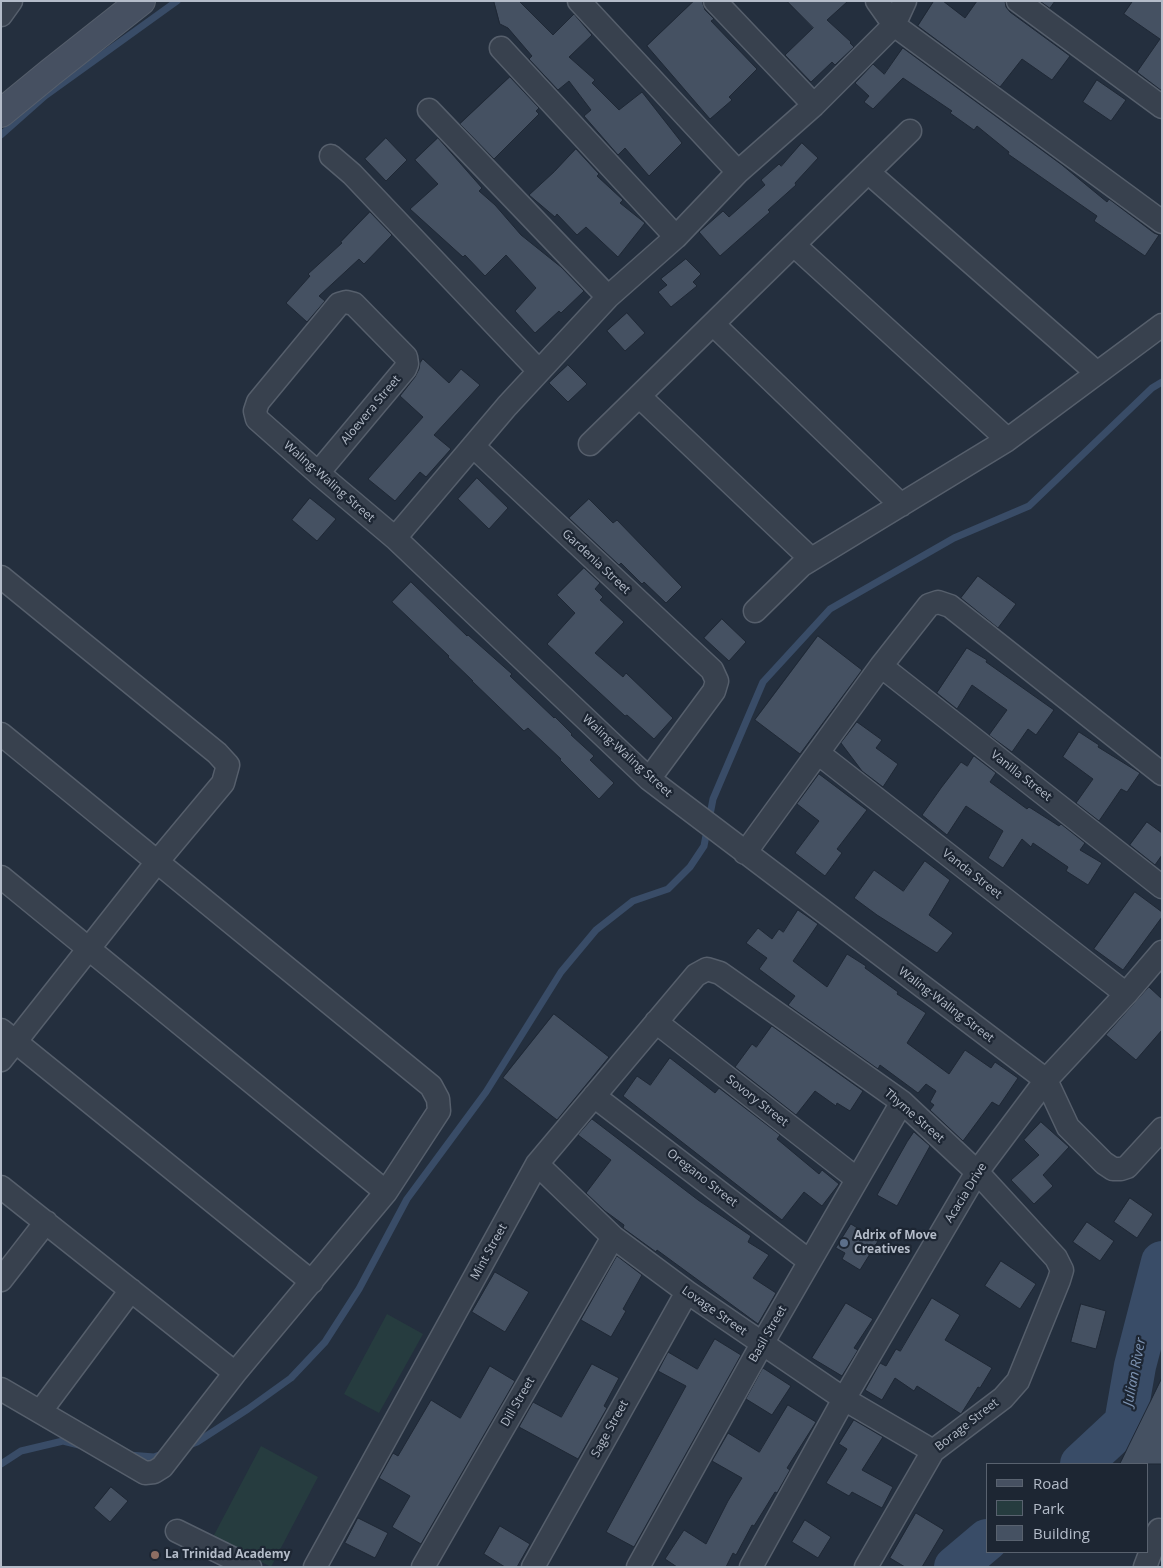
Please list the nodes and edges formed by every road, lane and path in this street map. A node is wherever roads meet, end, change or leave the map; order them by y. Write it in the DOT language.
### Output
graph roads {
  1 [pos="11,1"];
  2 [pos="141,1"];
  3 [pos="579,1"];
  4 [pos="715,1"];
  5 [pos="877,1"];
  6 [pos="905,1"];
  7 [pos="1018,1"];
  8 [pos="1,15"];
  9 [pos="894,25"];
  10 [pos="501,48"];
  11 [pos="814,105"];
  12 [pos="1162,107"];
  13 [pos="429,110"];
  14 [pos="1,113"];
  15 [pos="910,131"];
  16 [pos="331,156"];
  17 [pos="738,172"];
  18 [pos="868,172"];
  19 [pos="1162,222"];
  20 [pos="676,237"];
  21 [pos="794,245"];
  22 [pos="608,297"];
  23 [pos="713,324"];
  24 [pos="1162,325"];
  25 [pos="539,371"];
  26 [pos="1096,373"];
  27 [pos="639,396"];
  28 [pos="256,415"];
  29 [pos="1007,439"];
  30 [pos="590,444"];
  31 [pos="473,446"];
  32 [pos="318,474"];
  33 [pos="901,505"];
  34 [pos="395,538"];
  35 [pos="810,559"];
  36 [pos="1,577"];
  37 [pos="755,611"];
  38 [pos="881,666"];
  39 [pos="1,734"];
  40 [pos="818,753"];
  41 [pos="1162,774"];
  42 [pos="649,779"];
  43 [pos="745,853"];
  44 [pos="157,862"];
  45 [pos="1,877"];
  46 [pos="1162,887"];
  47 [pos="88,947"];
  48 [pos="1162,952"];
  49 [pos="707,969"];
  50 [pos="1126,994"];
  51 [pos="656,1022"];
  52 [pos="8,1036"];
  53 [pos="1,1060"];
  54 [pos="1046,1080"];
  55 [pos="594,1096"];
  56 [pos="902,1102"];
  57 [pos="1162,1129"];
  58 [pos="537,1164"];
  59 [pos="977,1172"];
  60 [pos="857,1179"];
  61 [pos="1,1187"];
  62 [pos="386,1192"];
  63 [pos="46,1222"];
  64 [pos="613,1236"];
  65 [pos="810,1261"];
  66 [pos="1,1280"];
  67 [pos="1060,1280"];
  68 [pos="312,1282"];
  69 [pos="132,1290"];
  70 [pos="687,1292"];
  71 [pos="762,1344"];
  72 [pos="236,1373"];
  73 [pos="1,1389"];
  74 [pos="844,1399"];
  75 [pos="40,1412"];
  76 [pos="933,1451"];
  77 [pos="1161,1529"];
  78 [pos="177,1530"];
  79 [pos="250,1567"];
  80 [pos="315,1567"];
  81 [pos="423,1567"];
  82 [pos="533,1567"];
  83 [pos="638,1567"];
  84 [pos="751,1567"];
  85 [pos="866,1567"];
  86 [pos="1145,1567"];
  1 -- 8 [label="street"];
  2 -- 14 [label="street"];
  3 -- 17 [label="street"];
  4 -- 11 [label="street"];
  5 -- 9 [label="street"];
  6 -- 9 [label="street"];
  7 -- 12 [label="street"];
  9 -- 11 [label="street"];
  9 -- 19 [label="street"];
  10 -- 20 [label="street"];
  11 -- 17 [label="street"];
  13 -- 22 [label="street"];
  15 -- 18 [label="street"];
  16 -- 25 [label="street"];
  17 -- 20 [label="street"];
  18 -- 21 [label="street"];
  18 -- 26 [label="street"];
  20 -- 22 [label="street"];
  21 -- 23 [label="street"];
  21 -- 29 [label="street"];
  22 -- 25 [label="street"];
  23 -- 27 [label="street"];
  23 -- 33 [label="street"];
  24 -- 26 [label="street"];
  25 -- 31 [label="street"];
  26 -- 29 [label="street"];
  27 -- 30 [label="street"];
  27 -- 35 [label="street"];
  28 -- 32 [label="street, Waling-Waling Street"];
  28 -- 32 [label="street, Aloevera Street"];
  29 -- 33 [label="street"];
  31 -- 34 [label="street"];
  31 -- 42 [label="street, Gardenia Street"];
  32 -- 34 [label="street, Waling-Waling Street"];
  33 -- 35 [label="street"];
  34 -- 42 [label="street, Waling-Waling Street"];
  35 -- 37 [label="street"];
  36 -- 44 [label="street"];
  38 -- 40 [label="street"];
  38 -- 41 [label="street"];
  38 -- 46 [label="street, Vanilla Street"];
  39 -- 44 [label="street"];
  40 -- 43 [label="street"];
  40 -- 50 [label="street, Vanda Street"];
  42 -- 43 [label="street, Waling-Waling Street"];
  43 -- 54 [label="street, Waling-Waling Street"];
  44 -- 47 [label="street"];
  44 -- 62 [label="street"];
  45 -- 47 [label="street"];
  47 -- 52 [label="street"];
  47 -- 62 [label="street"];
  48 -- 50 [label="street, Acacia Drive"];
  49 -- 51 [label="street, Mint Street"];
  49 -- 56 [label="street, Thyme Street"];
  50 -- 54 [label="street, Acacia Drive"];
  51 -- 55 [label="street, Mint Street"];
  51 -- 60 [label="street, Sovory Street"];
  52 -- 53 [label="street"];
  52 -- 68 [label="street"];
  54 -- 57 [label="street"];
  54 -- 59 [label="street, Acacia Drive"];
  55 -- 58 [label="street, Mint Street"];
  55 -- 65 [label="street, Oregano Street"];
  56 -- 59 [label="street, Thyme Street"];
  56 -- 60 [label="street, Basil Street"];
  58 -- 64 [label="street, Lovage Street"];
  58 -- 80 [label="street, Mint Street"];
  59 -- 67 [label="street, Thyme Street"];
  59 -- 74 [label="street, Acacia Drive"];
  60 -- 65 [label="street, Basil Street"];
  61 -- 63 [label="street"];
  62 -- 68 [label="street"];
  63 -- 66 [label="street"];
  63 -- 69 [label="street"];
  64 -- 70 [label="street, Lovage Street"];
  64 -- 81 [label="street, Dill Street"];
  65 -- 71 [label="street, Basil Street"];
  67 -- 76 [label="street, Borage Street"];
  68 -- 72 [label="street"];
  69 -- 72 [label="street"];
  69 -- 75 [label="street"];
  70 -- 71 [label="street, Lovage Street"];
  70 -- 82 [label="street, Sage Street"];
  71 -- 74 [label="street, Lovage Street"];
  71 -- 83 [label="street, Basil Street"];
  72 -- 75 [label="street"];
  73 -- 75 [label="street"];
  74 -- 76 [label="street, Lovage Street"];
  74 -- 84 [label="street, Acacia Drive"];
  76 -- 85 [label="street, Borage Street"];
  77 -- 86 [label="street"];
  78 -- 79 [label="street"];
}
